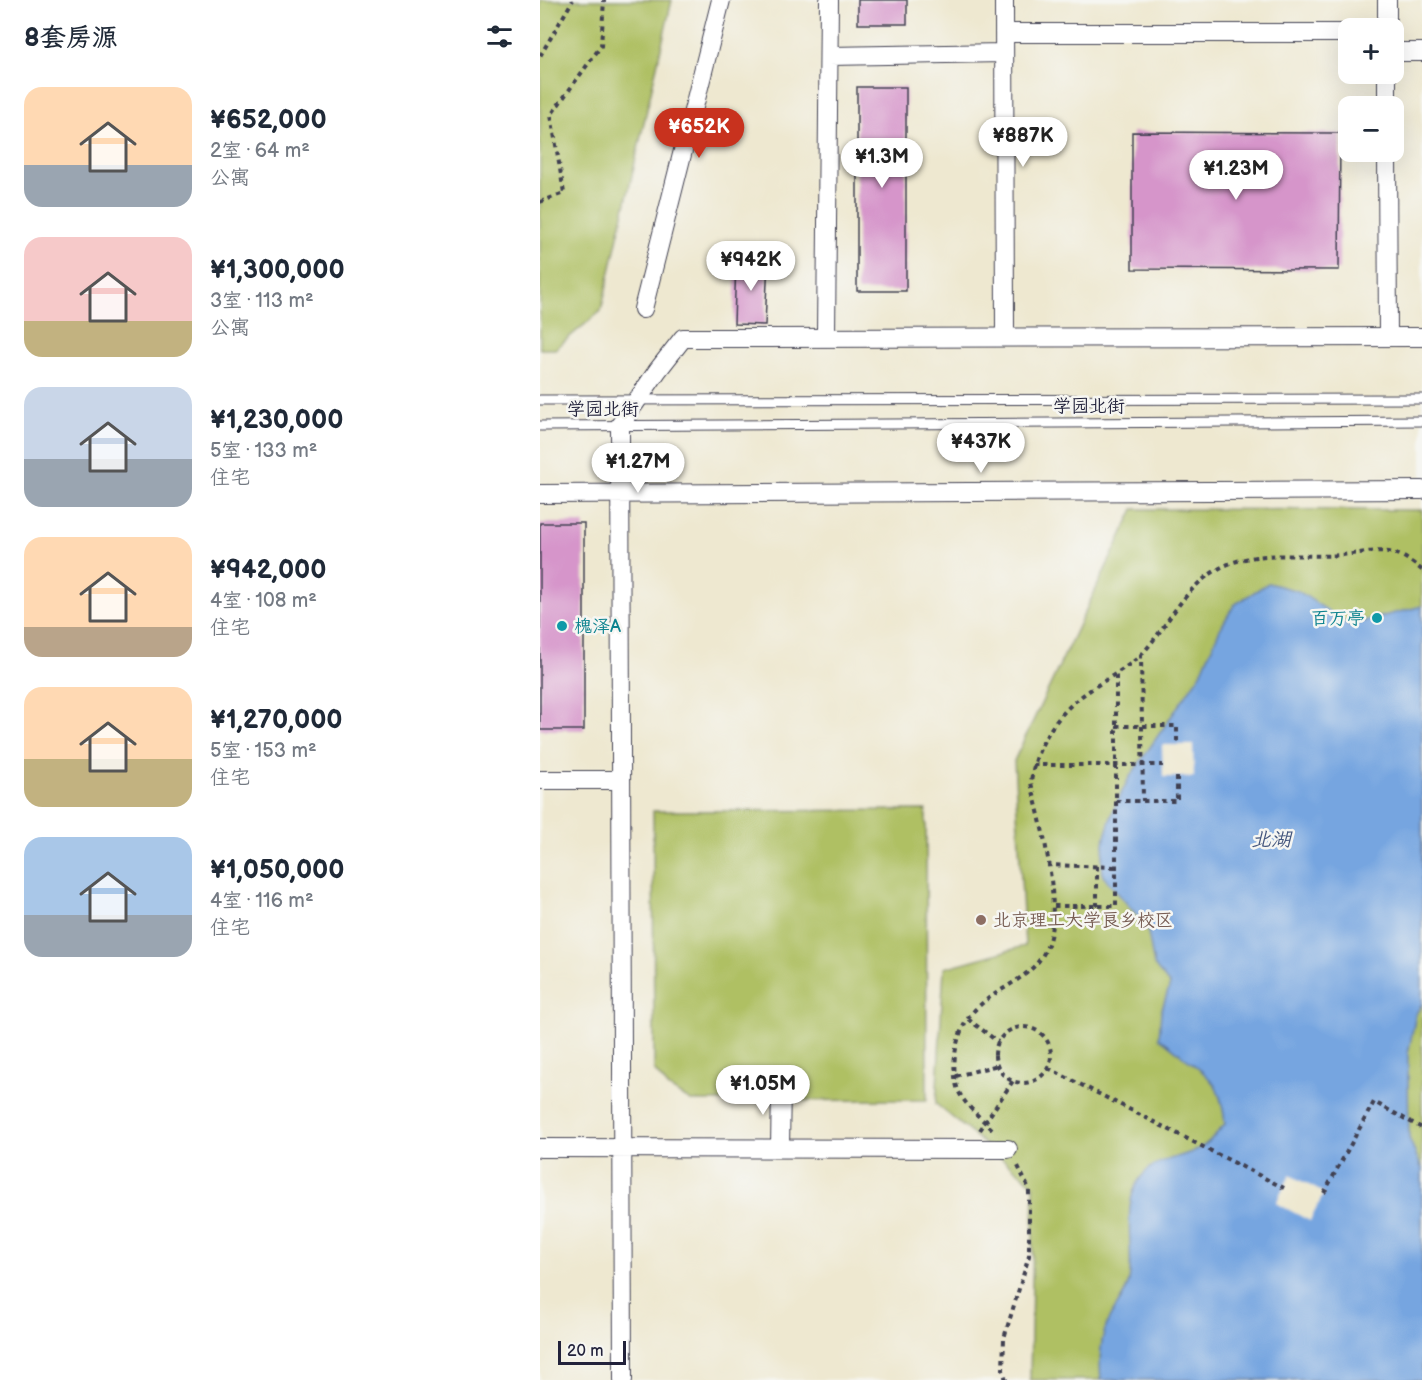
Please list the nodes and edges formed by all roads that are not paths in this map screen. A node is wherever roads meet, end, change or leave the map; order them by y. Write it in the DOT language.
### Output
graph roads {
  1 [pos="722,0"];
  2 [pos="830,0"];
  3 [pos="1004,0"];
  4 [pos="1387,0"];
  5 [pos="1387,18"];
  6 [pos="1004,33"];
  7 [pos="1338,33"];
  8 [pos="1404,52"];
  9 [pos="1422,52"];
  10 [pos="1004,53"];
  11 [pos="829,56"];
  12 [pos="1387,162"];
  13 [pos="643,309"];
  14 [pos="826,337"];
  15 [pos="1005,337"];
  16 [pos="1388,337"];
  17 [pos="1422,337"];
  18 [pos="1422,399"];
  19 [pos="540,400"];
  20 [pos="637,400"];
  21 [pos="1422,421"];
  22 [pos="620,425"];
  23 [pos="540,426"];
  24 [pos="1422,490"];
  25 [pos="540,494"];
  26 [pos="620,494"];
  27 [pos="540,780"];
  28 [pos="621,780"];
  29 [pos="781,1085"];
  30 [pos="540,1148"];
  31 [pos="622,1148"];
  32 [pos="780,1148"];
  33 [pos="1008,1149"];
  34 [pos="623,1380"];
  1 -- 13 [label="street"];
  2 -- 11 [label="street"];
  3 -- 6 [label="street"];
  4 -- 5 [label="street"];
  6 -- 7 [label="street"];
  6 -- 10 [label="street"];
  8 -- 9 [label="street"];
  10 -- 11 [label="street"];
  10 -- 15 [label="street"];
  11 -- 14 [label="street"];
  12 -- 16 [label="street"];
  14 -- 15 [label="street"];
  14 -- 20 [label="street"];
  15 -- 16 [label="street"];
  16 -- 17 [label="street"];
  18 -- 20 [label="lane, 学园北街"];
  19 -- 20 [label="lane, 学园北街"];
  20 -- 22 [label="street"];
  21 -- 22 [label="lane, 学园北街"];
  22 -- 23 [label="lane, 学园北街"];
  22 -- 26 [label="street"];
  24 -- 26 [label="street"];
  25 -- 26 [label="street"];
  26 -- 28 [label="street"];
  27 -- 28 [label="street"];
  28 -- 31 [label="street"];
  29 -- 32 [label="street"];
  30 -- 31 [label="street"];
  31 -- 32 [label="street"];
  31 -- 34 [label="street"];
  32 -- 33 [label="street"];
}
